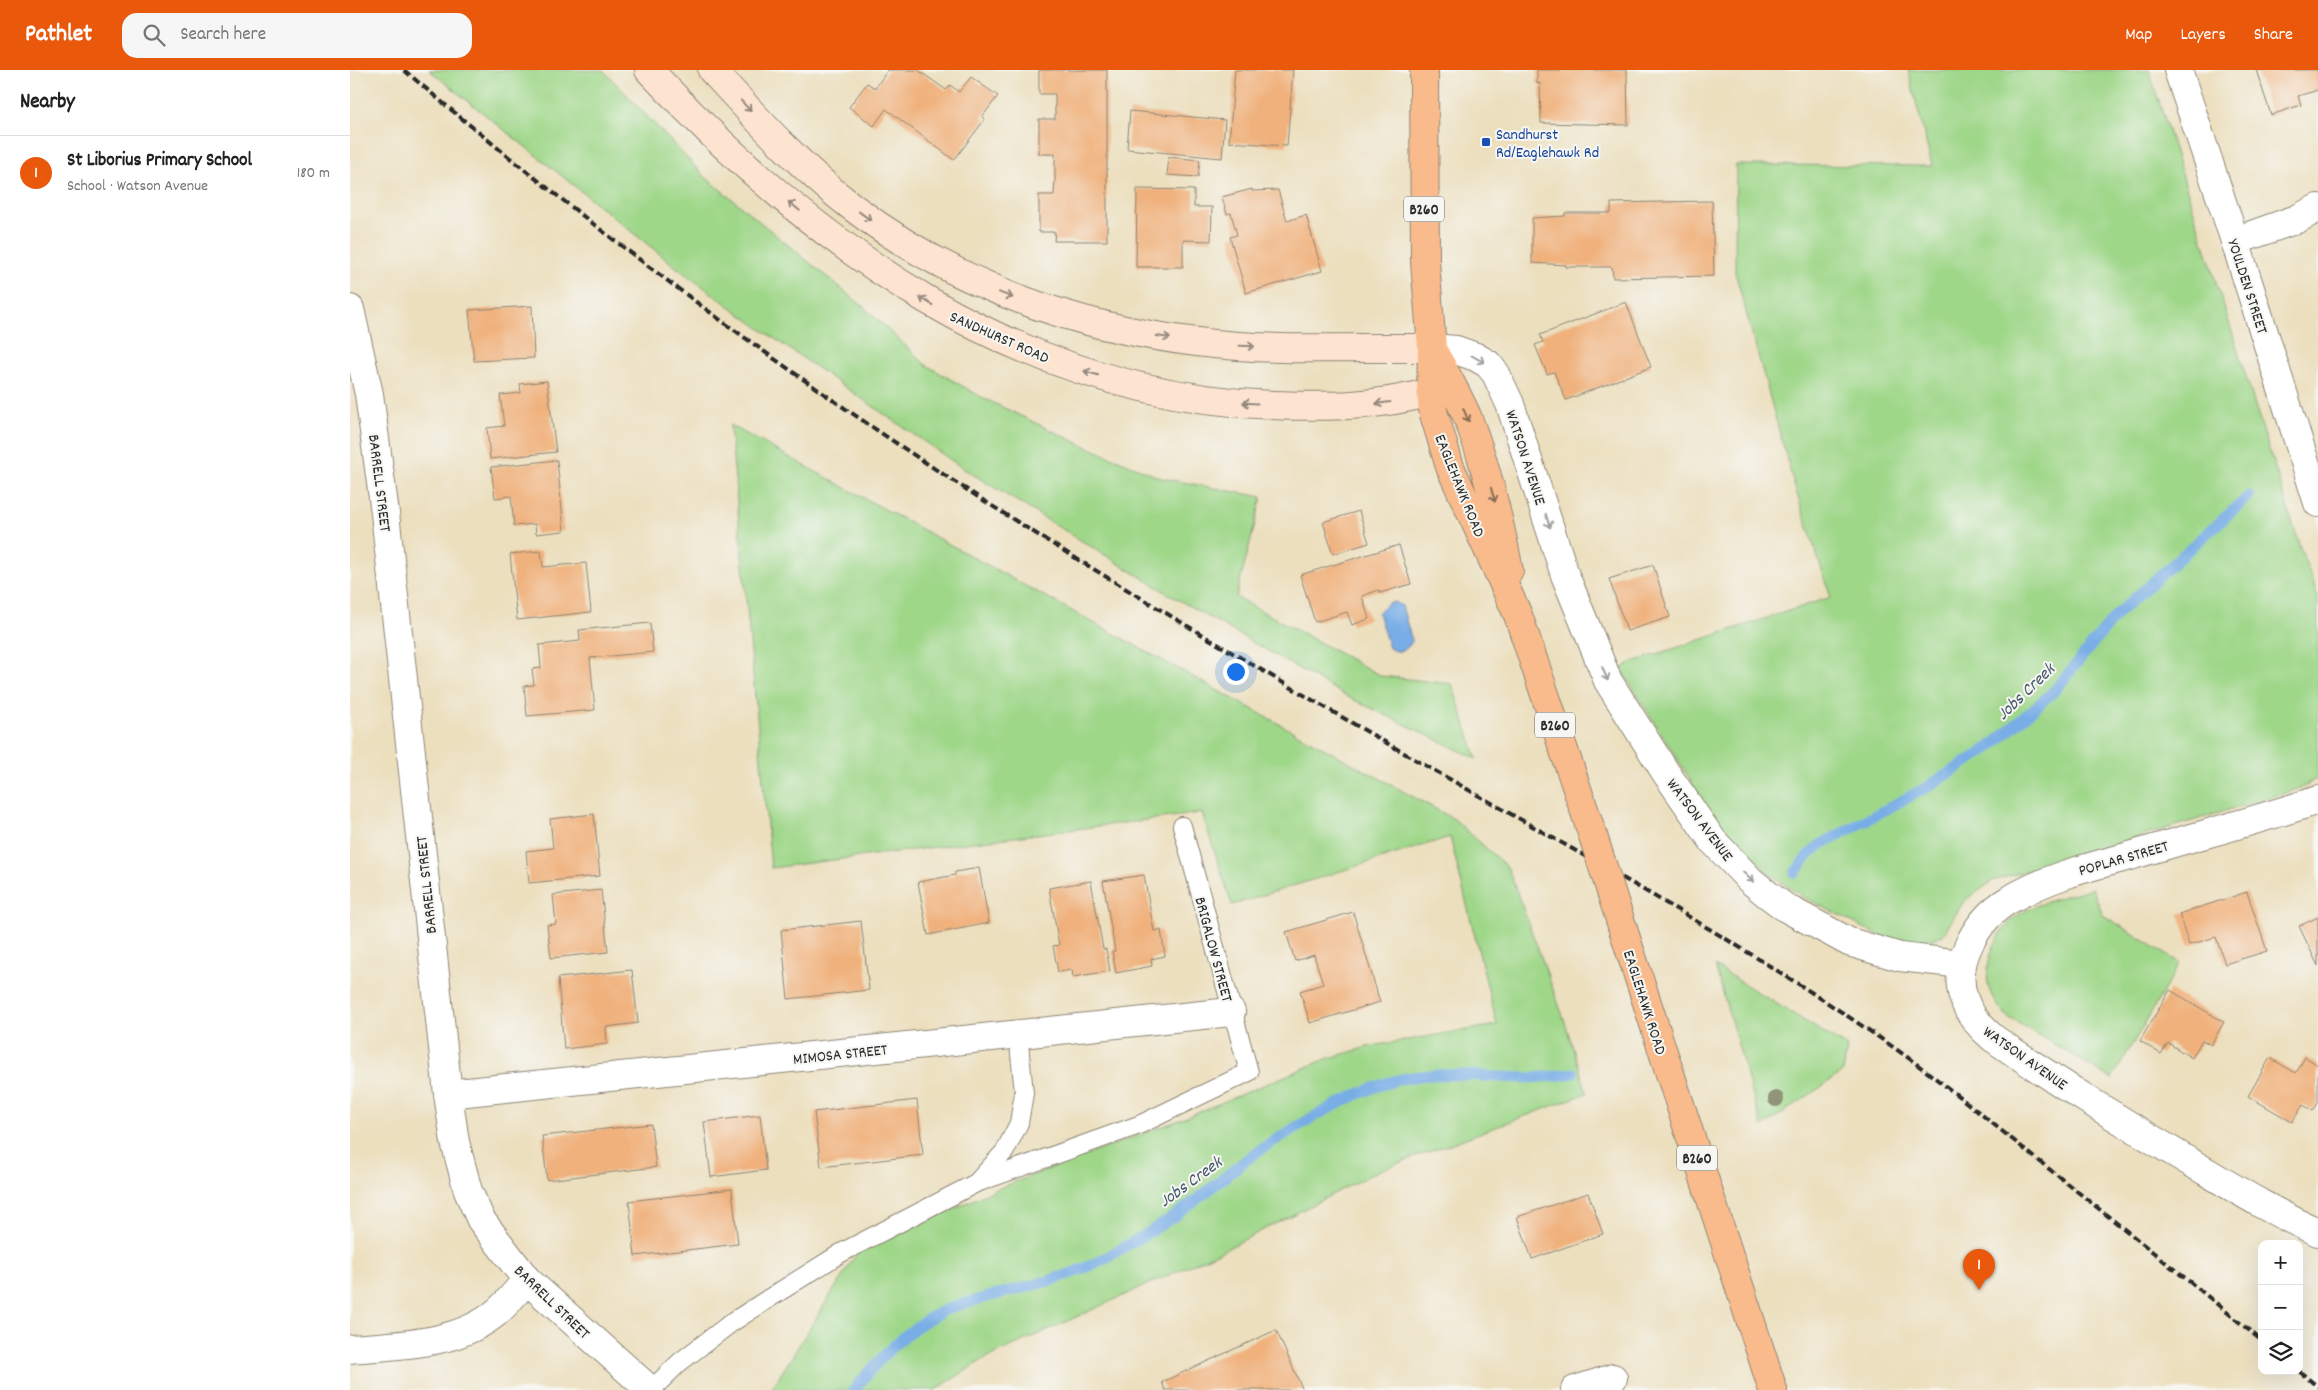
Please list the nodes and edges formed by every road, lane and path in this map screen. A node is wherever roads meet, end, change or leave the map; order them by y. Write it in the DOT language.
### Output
graph roads {
  1 [pos="649,70"];
  2 [pos="712,70"];
  3 [pos="1424,70"];
  4 [pos="2178,70"];
  5 [pos="2318,208"];
  6 [pos="2235,241"];
  7 [pos="350,309"];
  8 [pos="1432,348"];
  9 [pos="1440,388"];
  10 [pos="2318,503"];
  11 [pos="2318,800"];
  12 [pos="1182,826"];
  13 [pos="1962,964"];
  14 [pos="1231,1012"];
  15 [pos="1018,1034"];
  16 [pos="448,1094"];
  17 [pos="976,1183"];
  18 [pos="2318,1232"];
  19 [pos="527,1280"];
  20 [pos="350,1349"];
  21 [pos="1613,1378"];
  22 [pos="650,1390"];
  23 [pos="1575,1390"];
  24 [pos="1772,1390"];
  9 -- 1 [label="main road, SANDHURST ROAD, one-way"];
  2 -- 8 [label="main road, one-way"];
  3 -- 8 [label="main road, EAGLEHAWK ROAD / B260"];
  4 -- 6 [label="street, YOULDEN STREET"];
  5 -- 6 [label="street"];
  6 -- 10 [label="street, YOULDEN STREET"];
  7 -- 16 [label="street, BARRELL STREET"];
  8 -- 9 [label="main road, EAGLEHAWK ROAD / B260"];
  8 -- 13 [label="street, WATSON AVENUE, one-way"];
  9 -- 24 [label="main road, EAGLEHAWK ROAD / B260, bridge"];
  11 -- 13 [label="street, POPLAR STREET"];
  12 -- 14 [label="lane, BRIGALOW STREET"];
  13 -- 18 [label="street, WATSON AVENUE"];
  14 -- 15 [label="street, MIMOSA STREET"];
  14 -- 17 [label="lane, BRIGALOW STREET"];
  15 -- 16 [label="street, MIMOSA STREET"];
  15 -- 17 [label="lane"];
  16 -- 19 [label="street, BARRELL STREET"];
  17 -- 22 [label="lane"];
  19 -- 20 [label="street"];
  19 -- 22 [label="street, BARRELL STREET"];
  21 -- 23 [label="street"];
}
